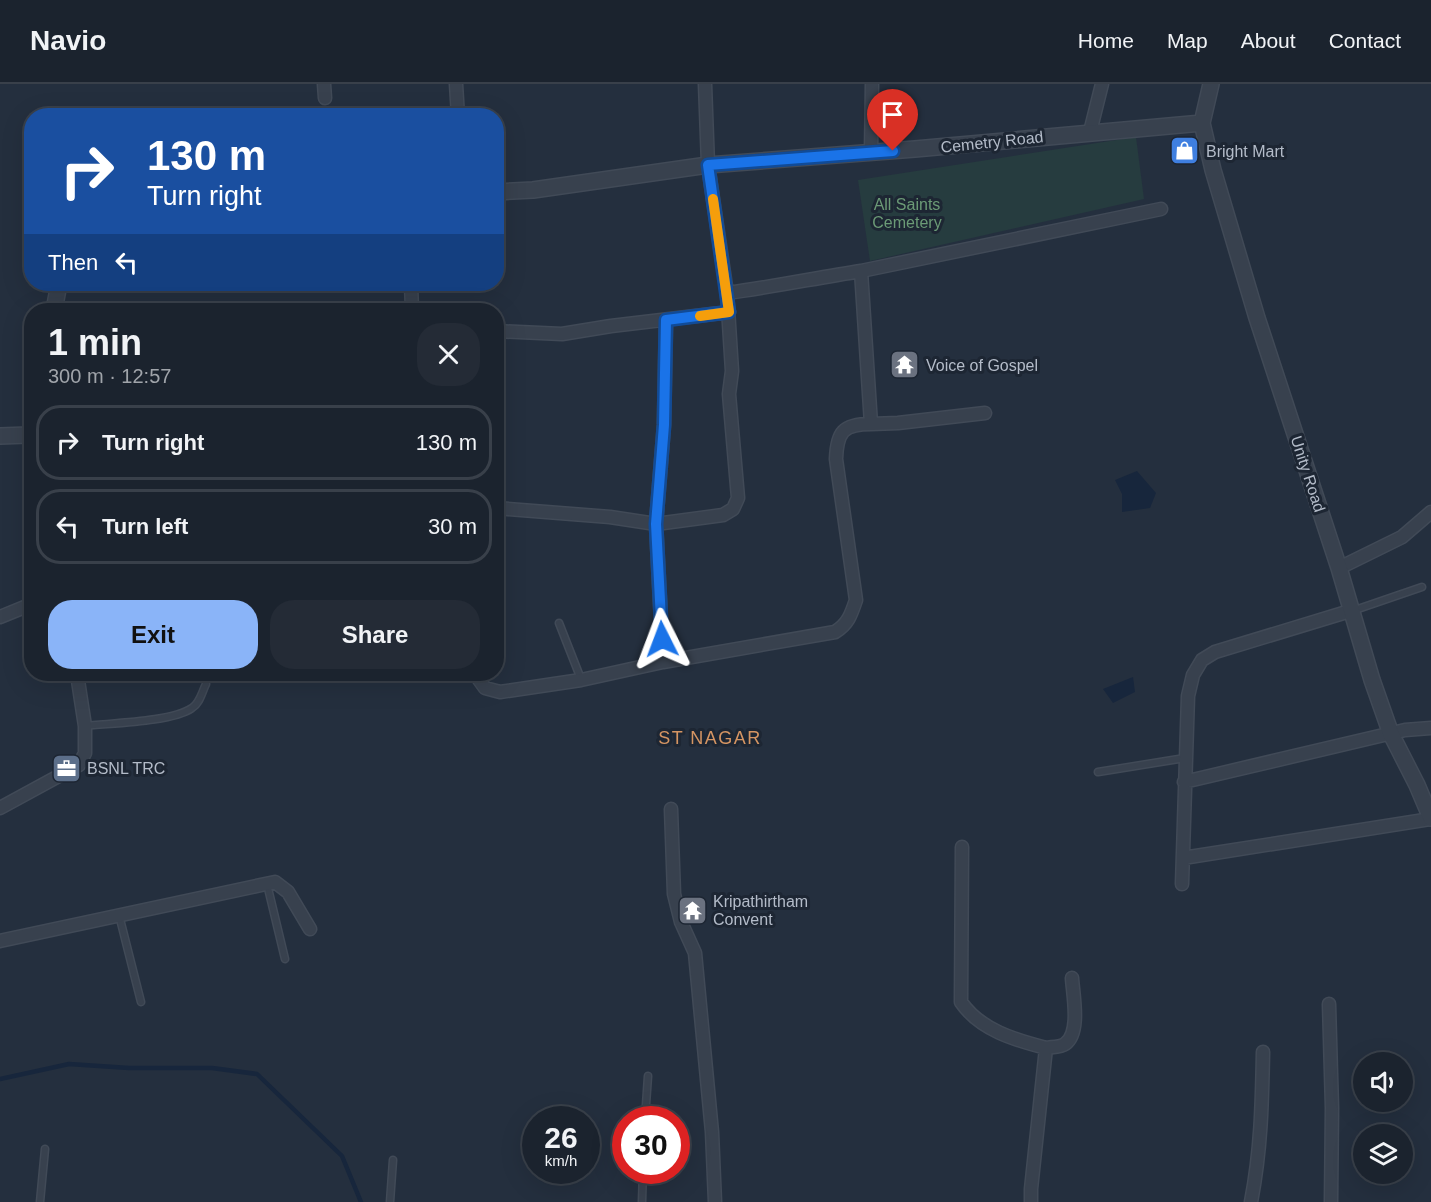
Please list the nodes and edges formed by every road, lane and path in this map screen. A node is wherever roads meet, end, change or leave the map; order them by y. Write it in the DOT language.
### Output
graph roads {
  1 [pos="324,84"];
  2 [pos="456,84"];
  3 [pos="705,84"];
  4 [pos="872,84"];
  5 [pos="1102,84"];
  6 [pos="1211,84"];
  7 [pos="325,98"];
  8 [pos="458,108"];
  9 [pos="1202,123"];
  10 [pos="1090,132"];
  11 [pos="871,153"];
  12 [pos="708,165"];
  13 [pos="504,192"];
  14 [pos="1161,209"];
  15 [pos="861,271"];
  16 [pos="727,293"];
  17 [pos="729,312"];
  18 [pos="666,320"];
  19 [pos="504,331"];
  20 [pos="985,413"];
  21 [pos="872,424"];
  22 [pos="24,434"];
  23 [pos="0,436"];
  24 [pos="504,509"];
  25 [pos="1431,512"];
  26 [pos="656,524"];
  27 [pos="1339,568"];
  28 [pos="1422,587"];
  29 [pos="24,607"];
  30 [pos="1350,611"];
  31 [pos="0,617"];
  32 [pos="559,623"];
  33 [pos="663,662"];
  34 [pos="581,680"];
  35 [pos="78,681"];
  36 [pos="480,681"];
  37 [pos="206,684"];
  38 [pos="85,726"];
  39 [pos="1431,728"];
  40 [pos="1390,734"];
  41 [pos="1185,758"];
  42 [pos="1098,772"];
  43 [pos="1184,783"];
  44 [pos="0,808"];
  45 [pos="670,809"];
  46 [pos="1431,818"];
  47 [pos="962,847"];
  48 [pos="1183,858"];
  49 [pos="267,883"];
  50 [pos="1182,885"];
  51 [pos="119,915"];
  52 [pos="310,929"];
  53 [pos="0,941"];
  54 [pos="285,959"];
  55 [pos="1072,978"];
  56 [pos="141,1002"];
  57 [pos="1329,1004"];
  58 [pos="1046,1048"];
  59 [pos="1263,1052"];
  60 [pos="648,1076"];
  61 [pos="646,1106"];
  62 [pos="45,1149"];
  63 [pos="393,1160"];
  64 [pos="643,1184"];
  65 [pos="40,1202"];
  66 [pos="390,1202"];
  67 [pos="642,1202"];
  68 [pos="715,1202"];
  69 [pos="1031,1202"];
  70 [pos="1251,1202"];
  71 [pos="1331,1202"];
  1 -- 7 [label="street"];
  2 -- 8 [label="street"];
  3 -- 12 [label="street"];
  4 -- 11 [label="street"];
  5 -- 10 [label="street"];
  6 -- 9 [label="street"];
  9 -- 10 [label="street, Cemetry Road"];
  9 -- 27 [label="street, Unity Road"];
  10 -- 11 [label="street, Cemetry Road"];
  11 -- 12 [label="street, Cemetry Road"];
  12 -- 13 [label="street, Cemetry Road"];
  12 -- 16 [label="street"];
  14 -- 15 [label="street"];
  15 -- 16 [label="street"];
  15 -- 21 [label="street"];
  16 -- 17 [label="street"];
  17 -- 18 [label="street"];
  17 -- 26 [label="street"];
  18 -- 19 [label="street"];
  18 -- 26 [label="street"];
  20 -- 21 [label="street"];
  21 -- 33 [label="street"];
  22 -- 23 [label="street"];
  24 -- 26 [label="street"];
  25 -- 27 [label="street"];
  26 -- 33 [label="street"];
  27 -- 30 [label="street, Unity Road"];
  28 -- 30 [label="lane"];
  29 -- 31 [label="street"];
  30 -- 40 [label="street, Unity Road"];
  30 -- 41 [label="street"];
  32 -- 34 [label="lane"];
  33 -- 34 [label="street"];
  34 -- 36 [label="street"];
  35 -- 38 [label="street"];
  37 -- 38 [label="lane"];
  38 -- 44 [label="street"];
  39 -- 40 [label="street"];
  40 -- 43 [label="street"];
  40 -- 46 [label="street, Unity Road"];
  41 -- 42 [label="lane"];
  41 -- 43 [label="street"];
  43 -- 48 [label="street"];
  45 -- 68 [label="street"];
  46 -- 48 [label="street"];
  47 -- 58 [label="street"];
  48 -- 50 [label="street"];
  49 -- 51 [label="street"];
  49 -- 52 [label="street"];
  49 -- 54 [label="lane"];
  51 -- 53 [label="street"];
  51 -- 56 [label="lane"];
  55 -- 58 [label="street"];
  57 -- 71 [label="street"];
  58 -- 69 [label="street"];
  59 -- 70 [label="street"];
  60 -- 61 [label="lane"];
  62 -- 65 [label="lane"];
  63 -- 66 [label="lane"];
  64 -- 67 [label="lane"];
}
